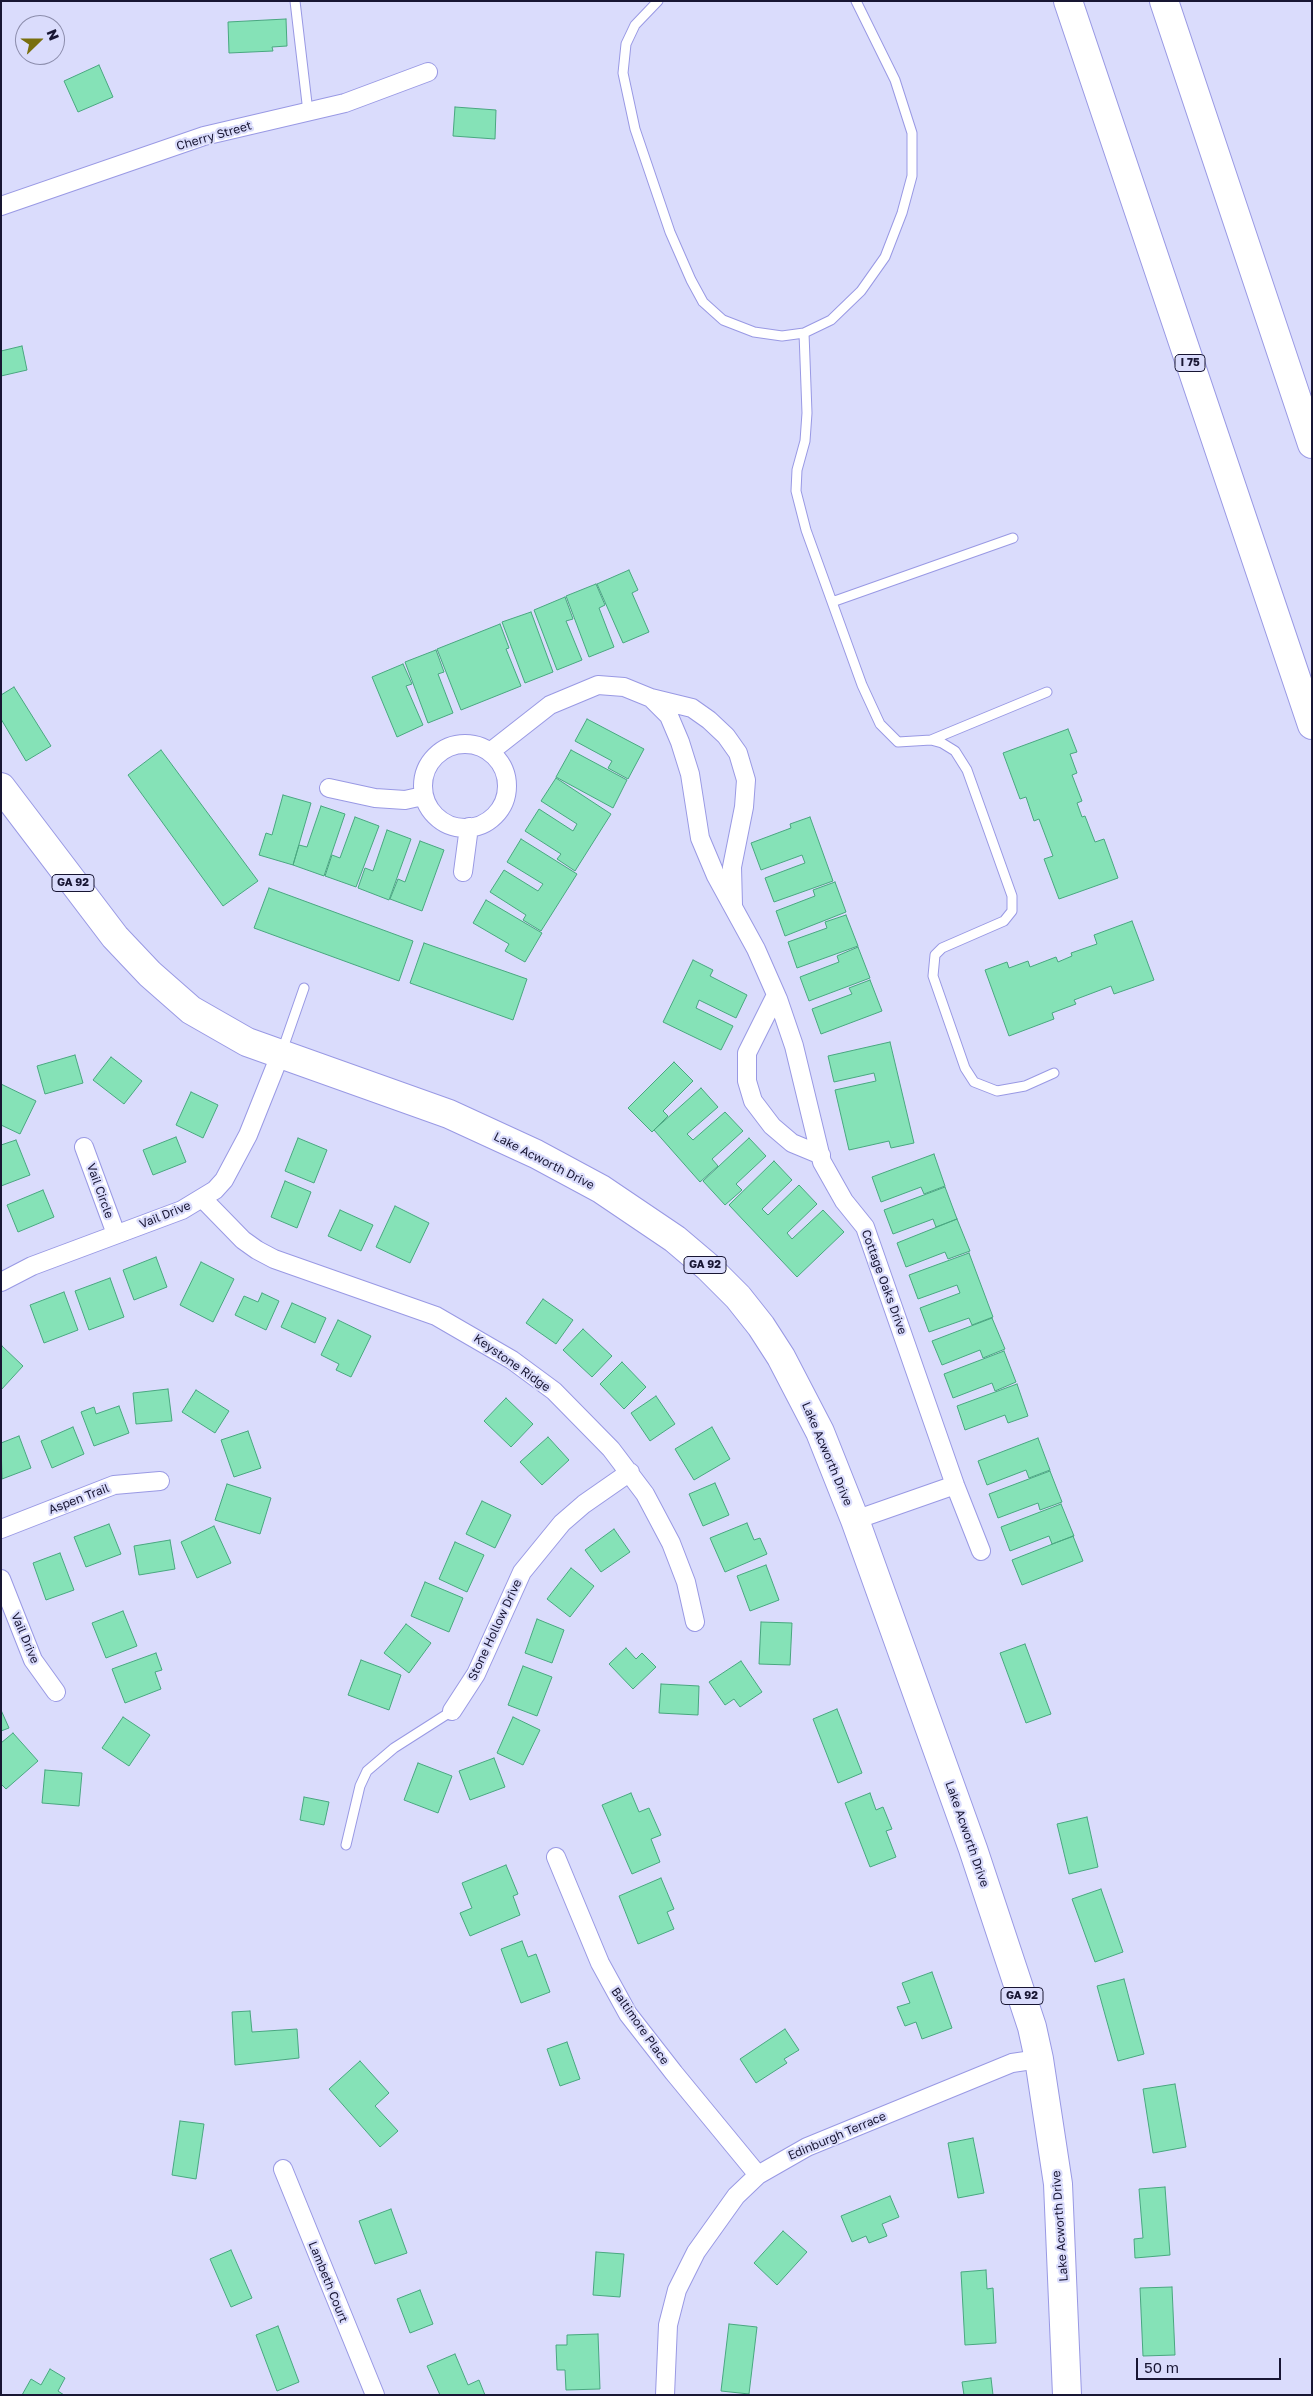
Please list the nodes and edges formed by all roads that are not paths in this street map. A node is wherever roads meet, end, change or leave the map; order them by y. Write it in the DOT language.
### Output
graph roads {
  1 [pos="295,1"];
  2 [pos="658,1"];
  3 [pos="856,1"];
  4 [pos="1068,1"];
  5 [pos="1164,1"];
  6 [pos="428,72"];
  7 [pos="308,112"];
  8 [pos="1,206"];
  9 [pos="804,333"];
  10 [pos="1312,444"];
  11 [pos="1013,538"];
  12 [pos="832,602"];
  13 [pos="1047,692"];
  14 [pos="651,698"];
  15 [pos="1312,725"];
  16 [pos="931,740"];
  17 [pos="490,752"];
  18 [pos="1,787"];
  19 [pos="329,788"];
  20 [pos="423,796"];
  21 [pos="469,827"];
  22 [pos="463,872"];
  23 [pos="733,909"];
  24 [pos="304,988"];
  25 [pos="776,995"];
  26 [pos="280,1055"];
  27 [pos="1054,1073"];
  28 [pos="84,1147"];
  29 [pos="821,1155"];
  30 [pos="203,1199"];
  31 [pos="116,1234"];
  32 [pos="1,1282"];
  33 [pos="630,1472"];
  34 [pos="160,1481"];
  35 [pos="955,1485"];
  36 [pos="855,1520"];
  37 [pos="1,1529"];
  38 [pos="981,1550"];
  39 [pos="1,1579"];
  40 [pos="695,1622"];
  41 [pos="56,1692"];
  42 [pos="452,1711"];
  43 [pos="346,1845"];
  44 [pos="556,1857"];
  45 [pos="1039,2059"];
  46 [pos="283,2169"];
  47 [pos="758,2175"];
  48 [pos="375,2395"];
  49 [pos="665,2395"];
  50 [pos="1067,2395"];
  1 -- 7 [label="lane"];
  2 -- 9 [label="lane"];
  3 -- 9 [label="lane"];
  4 -- 15 [label="main road, I 75"];
  5 -- 10 [label="main road"];
  6 -- 7 [label="street, Cherry Street"];
  7 -- 8 [label="street, Cherry Street"];
  9 -- 12 [label="lane"];
  11 -- 12 [label="lane"];
  12 -- 16 [label="lane"];
  13 -- 16 [label="lane"];
  14 -- 17 [label="street, Cottage Oaks Drive"];
  14 -- 23 [label="street, Cottage Oaks Drive"];
  14 -- 23 [label="street, Cottage Oaks Drive"];
  16 -- 27 [label="lane"];
  17 -- 20 [label="street"];
  17 -- 21 [label="street"];
  18 -- 26 [label="main road, Lake Acworth Drive / GA 92"];
  19 -- 20 [label="street"];
  20 -- 21 [label="street"];
  21 -- 22 [label="street"];
  23 -- 25 [label="street, Cottage Oaks Drive"];
  24 -- 26 [label="lane"];
  25 -- 29 [label="street, Cottage Oaks Drive"];
  25 -- 29 [label="street"];
  26 -- 30 [label="street, Vail Drive"];
  26 -- 36 [label="main road, Lake Acworth Drive / GA 92"];
  28 -- 31 [label="street, Vail Circle"];
  29 -- 35 [label="street, Cottage Oaks Drive"];
  30 -- 31 [label="street, Vail Drive"];
  30 -- 33 [label="street, Keystone Ridge"];
  31 -- 32 [label="street, Vail Drive"];
  33 -- 40 [label="street, Keystone Ridge"];
  33 -- 42 [label="street, Stone Hollow Drive"];
  34 -- 37 [label="street, Aspen Trail"];
  35 -- 36 [label="street"];
  35 -- 38 [label="street, Cottage Oaks Drive"];
  36 -- 45 [label="main road, Lake Acworth Drive / GA 92"];
  39 -- 41 [label="street, Vail Drive"];
  42 -- 43 [label="lane"];
  44 -- 47 [label="street, Baltimore Place"];
  45 -- 47 [label="street, Edinburgh Terrace"];
  45 -- 50 [label="main road, Lake Acworth Drive / GA 92"];
  46 -- 48 [label="street, Lambeth Court"];
  47 -- 49 [label="street, Edinburgh Terrace"];
}
